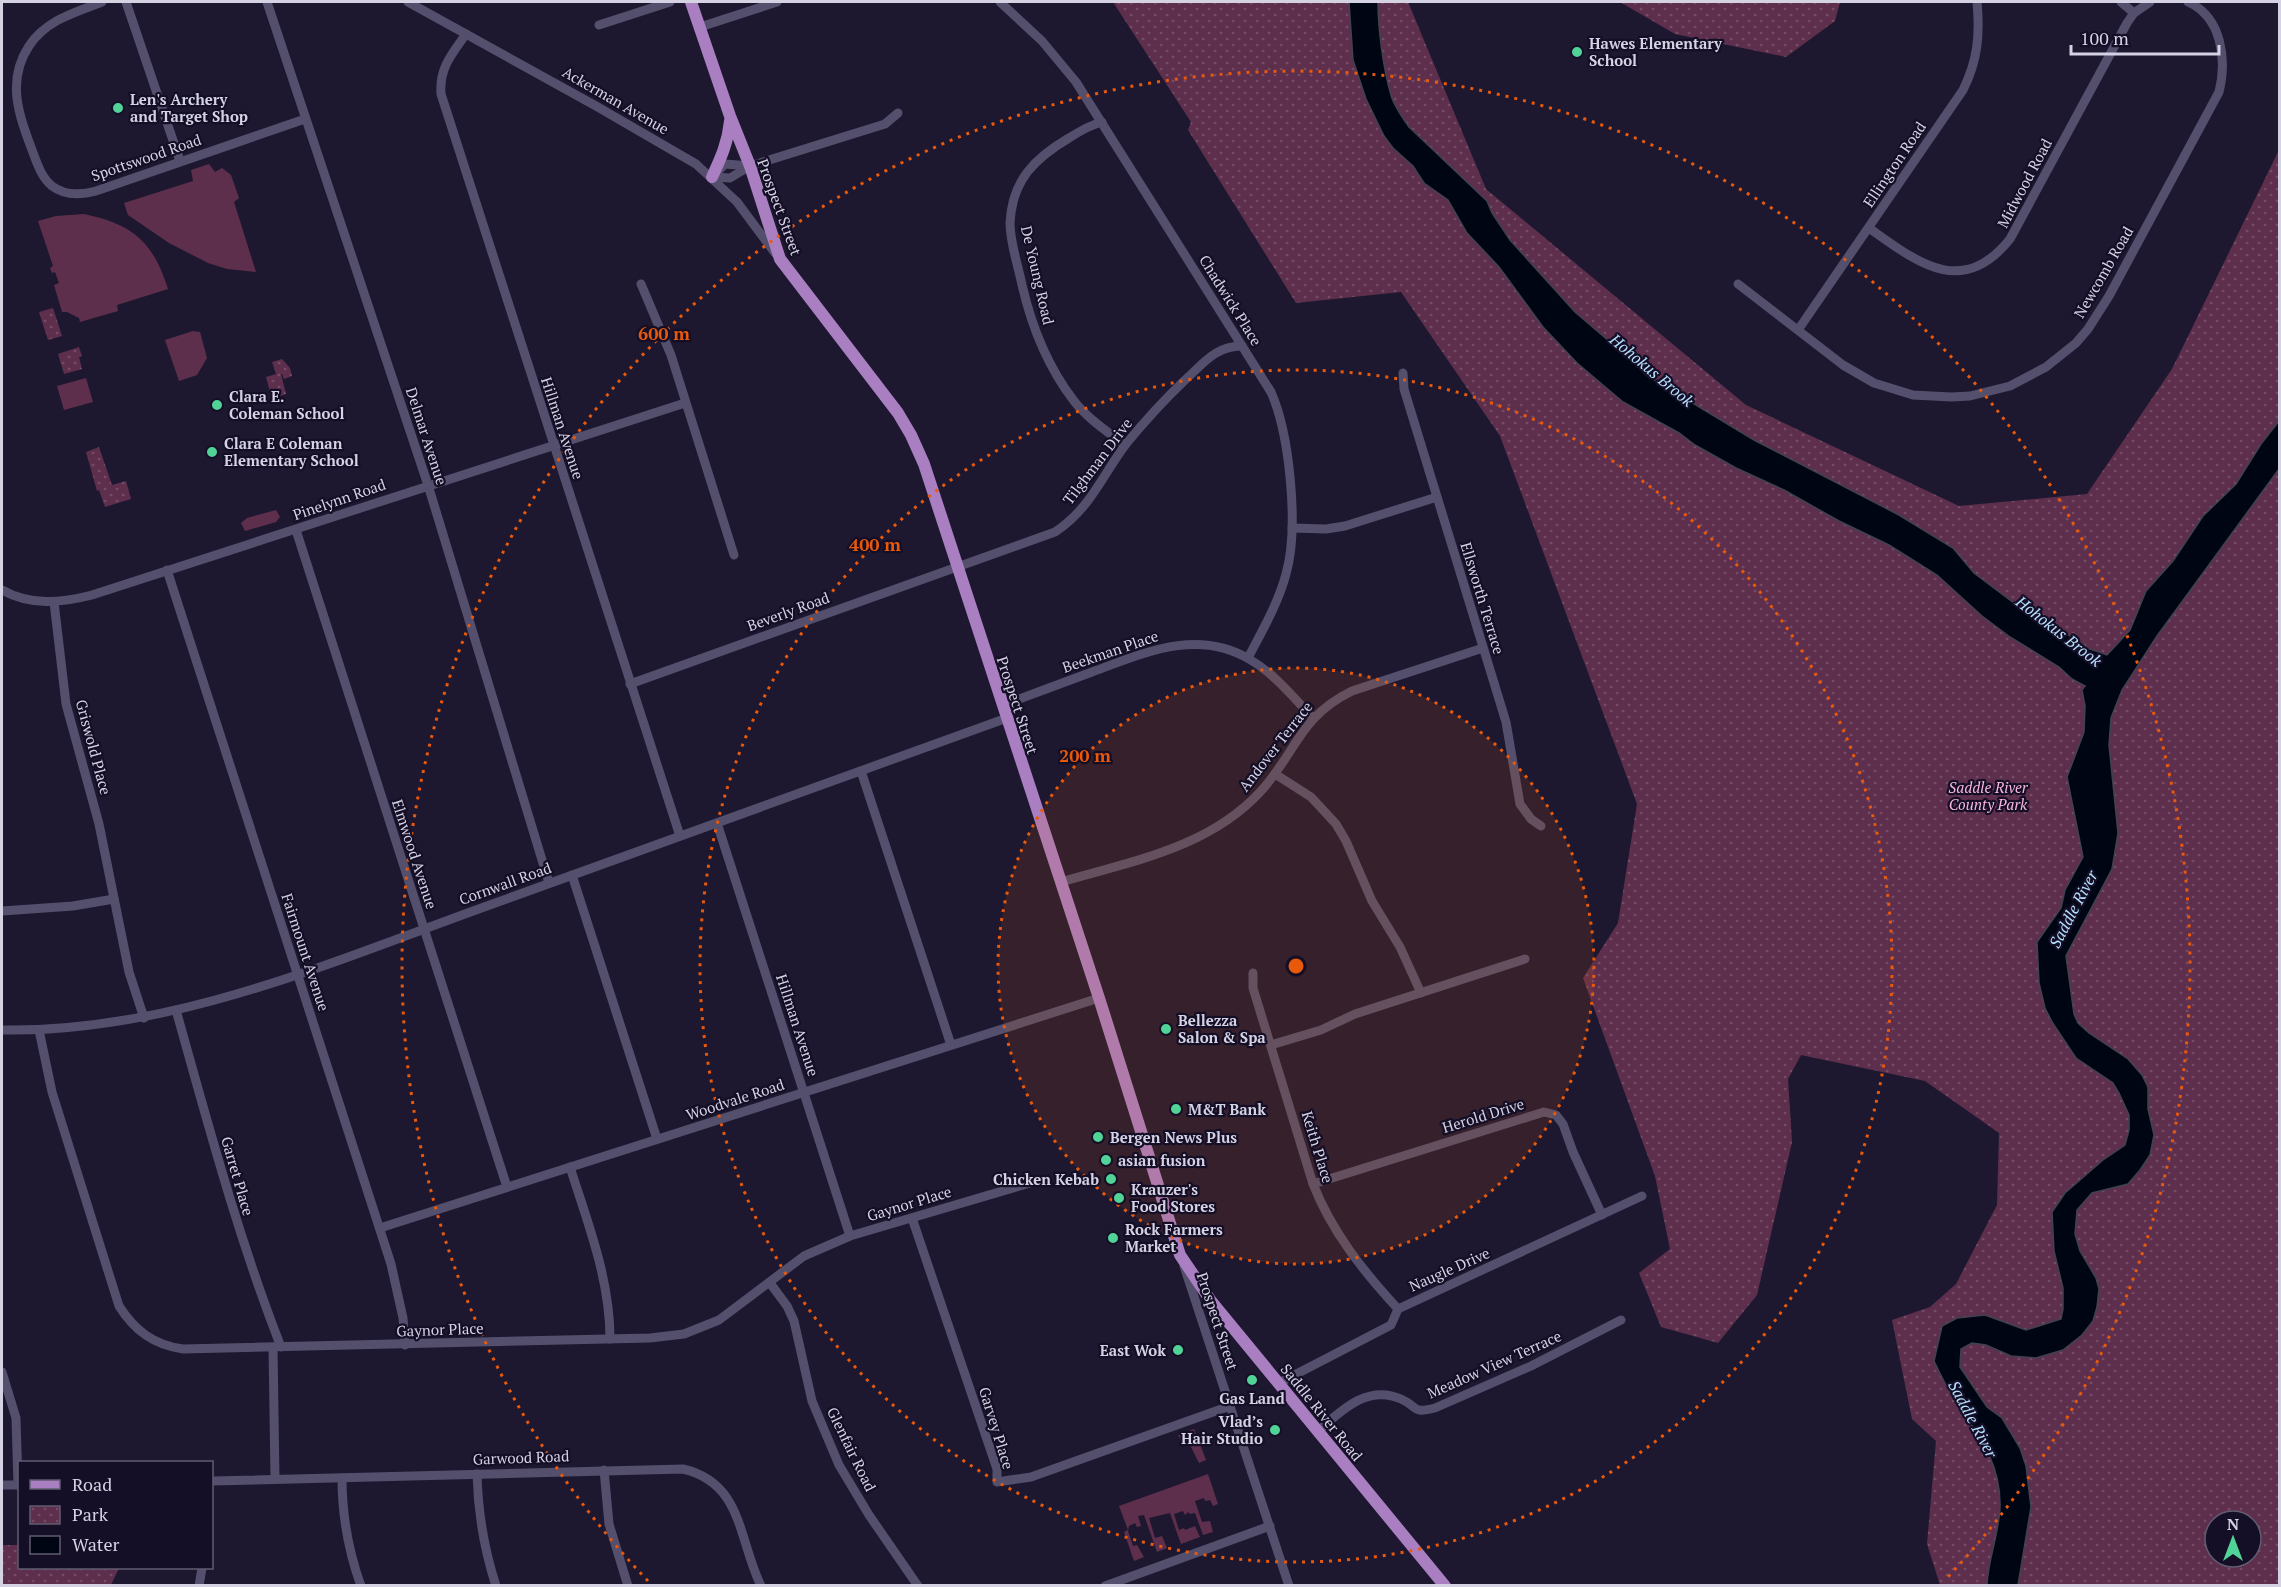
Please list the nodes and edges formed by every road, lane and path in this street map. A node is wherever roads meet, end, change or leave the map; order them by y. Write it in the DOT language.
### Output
graph roads {
  1 [pos="102,2"];
  2 [pos="126,2"];
  3 [pos="267,2"];
  4 [pos="408,2"];
  5 [pos="670,2"];
  6 [pos="691,2"];
  7 [pos="777,2"];
  8 [pos="1000,2"];
  9 [pos="1977,2"];
  10 [pos="2121,2"];
  11 [pos="2150,2"];
  12 [pos="2188,2"];
  13 [pos="2134,13"];
  14 [pos="599,25"];
  15 [pos="700,27"];
  16 [pos="466,34"];
  17 [pos="898,113"];
  18 [pos="730,116"];
  19 [pos="304,119"];
  20 [pos="1102,122"];
  21 [pos="180,161"];
  22 [pos="750,166"];
  23 [pos="712,177"];
  24 [pos="1869,228"];
  25 [pos="780,259"];
  26 [pos="641,284"];
  27 [pos="1738,284"];
  28 [pos="1798,330"];
  29 [pos="1242,346"];
  30 [pos="1403,373"];
  31 [pos="685,403"];
  32 [pos="1125,445"];
  33 [pos="553,446"];
  34 [pos="428,485"];
  35 [pos="1437,497"];
  36 [pos="1292,528"];
  37 [pos="296,530"];
  38 [pos="734,555"];
  39 [pos="957,566"];
  40 [pos="167,570"];
  41 [pos="2,590"];
  42 [pos="54,602"];
  43 [pos="1483,648"];
  44 [pos="1248,658"];
  45 [pos="630,684"];
  46 [pos="1003,705"];
  47 [pos="1007,718"];
  48 [pos="1313,718"];
  49 [pos="861,771"];
  50 [pos="1275,774"];
  51 [pos="717,823"];
  52 [pos="1541,826"];
  53 [pos="680,836"];
  54 [pos="572,875"];
  55 [pos="1061,882"];
  56 [pos="549,883"];
  57 [pos="114,899"];
  58 [pos="2,911"];
  59 [pos="423,929"];
  60 [pos="1525,960"];
  61 [pos="1252,973"];
  62 [pos="297,974"];
  63 [pos="1421,993"];
  64 [pos="1099,998"];
  65 [pos="176,1010"];
  66 [pos="144,1018"];
  67 [pos="2,1030"];
  68 [pos="39,1030"];
  69 [pos="951,1045"];
  70 [pos="1271,1045"];
  71 [pos="804,1092"];
  72 [pos="657,1139"];
  73 [pos="570,1167"];
  74 [pos="1030,1183"];
  75 [pos="1313,1184"];
  76 [pos="507,1187"];
  77 [pos="1642,1196"];
  78 [pos="1602,1215"];
  79 [pos="912,1218"];
  80 [pos="380,1228"];
  81 [pos="850,1236"];
  82 [pos="1180,1254"];
  83 [pos="770,1283"];
  84 [pos="1398,1309"];
  85 [pos="1621,1320"];
  86 [pos="610,1339"];
  87 [pos="405,1345"];
  88 [pos="277,1347"];
  89 [pos="2,1371"];
  90 [pos="1279,1383"];
  91 [pos="1230,1406"];
  92 [pos="1318,1431"];
  93 [pos="18,1463"];
  94 [pos="604,1470"];
  95 [pos="477,1474"];
  96 [pos="342,1478"];
  97 [pos="275,1479"];
  98 [pos="213,1480"];
  99 [pos="2,1485"];
  100 [pos="18,1485"];
  101 [pos="1270,1526"];
  102 [pos="202,1569"];
  103 [pos="198,1586"];
  104 [pos="361,1586"];
  105 [pos="496,1586"];
  106 [pos="628,1586"];
  107 [pos="761,1586"];
  108 [pos="918,1586"];
  109 [pos="1106,1586"];
  110 [pos="1288,1586"];
  111 [pos="1445,1586"];
  1 -- 21 [label="street, Spottswood Road"];
  2 -- 21 [label="street"];
  3 -- 19 [label="street, Delmar Avenue"];
  4 -- 16 [label="street, Ackerman Avenue"];
  5 -- 14 [label="street"];
  6 -- 15 [label="main road, Prospect Street"];
  7 -- 15 [label="street"];
  8 -- 20 [label="street, Chadwick Place"];
  9 -- 24 [label="street, Ellington Road"];
  10 -- 13 [label="street"];
  11 -- 13 [label="street"];
  12 -- 28 [label="street, Newcomb Road"];
  13 -- 24 [label="street, Midwood Road"];
  15 -- 18 [label="main road, Prospect Street"];
  16 -- 23 [label="street, Ackerman Avenue"];
  16 -- 33 [label="street, Hillman Avenue"];
  17 -- 22 [label="street"];
  18 -- 22 [label="main road, Prospect Street"];
  18 -- 23 [label="main road, Prospect Street"];
  19 -- 21 [label="street, Spottswood Road"];
  19 -- 34 [label="street, Delmar Avenue"];
  20 -- 29 [label="street, Chadwick Place"];
  20 -- 32 [label="street, De Young Road"];
  22 -- 23 [label="street"];
  22 -- 23 [label="street"];
  22 -- 25 [label="main road, Prospect Street"];
  23 -- 25 [label="street, Ackerman Avenue"];
  24 -- 28 [label="street, Ellington Road"];
  25 -- 39 [label="main road, Prospect Street"];
  26 -- 31 [label="street"];
  27 -- 28 [label="street, Newcomb Road"];
  29 -- 32 [label="street, Tilghman Drive"];
  29 -- 36 [label="street, Chadwick Place"];
  30 -- 35 [label="street, Ellsworth Terrace"];
  31 -- 33 [label="street, Pinelynn Road"];
  31 -- 38 [label="street"];
  32 -- 39 [label="street, Tilghman Drive"];
  33 -- 34 [label="street, Pinelynn Road"];
  33 -- 45 [label="street, Hillman Avenue"];
  34 -- 37 [label="street, Pinelynn Road"];
  34 -- 56 [label="street, Delmar Avenue"];
  35 -- 36 [label="street"];
  35 -- 43 [label="street, Ellsworth Terrace"];
  36 -- 44 [label="street, Chadwick Place"];
  37 -- 40 [label="street, Pinelynn Road"];
  37 -- 59 [label="street, Elmwood Avenue"];
  39 -- 45 [label="street, Beverly Road"];
  39 -- 46 [label="main road, Prospect Street"];
  40 -- 42 [label="street, Pinelynn Road"];
  40 -- 62 [label="street, Fairmount Avenue"];
  41 -- 42 [label="street, Pinelynn Road"];
  42 -- 57 [label="street, Griswold Place"];
  43 -- 48 [label="street, Andover Terrace"];
  43 -- 52 [label="street, Ellsworth Terrace"];
  44 -- 46 [label="street, Beekman Place"];
  44 -- 48 [label="street, Beekman Place"];
  45 -- 53 [label="street, Hillman Avenue"];
  46 -- 47 [label="main road, Prospect Street"];
  47 -- 49 [label="street, Cornwall Road"];
  47 -- 55 [label="main road, Prospect Street"];
  48 -- 50 [label="street, Andover Terrace"];
  49 -- 51 [label="street, Cornwall Road"];
  49 -- 69 [label="street"];
  50 -- 55 [label="street, Andover Terrace"];
  50 -- 63 [label="street"];
  51 -- 53 [label="street, Cornwall Road"];
  51 -- 71 [label="street, Hillman Avenue"];
  53 -- 54 [label="street, Cornwall Road"];
  54 -- 56 [label="street, Cornwall Road"];
  54 -- 72 [label="street"];
  55 -- 64 [label="main road, Prospect Street"];
  56 -- 59 [label="street, Cornwall Road"];
  57 -- 58 [label="street"];
  57 -- 66 [label="street"];
  59 -- 62 [label="street, Cornwall Road"];
  59 -- 76 [label="street, Elmwood Avenue"];
  60 -- 63 [label="street"];
  61 -- 70 [label="street, Keith Place"];
  62 -- 65 [label="street, Cornwall Road"];
  62 -- 80 [label="street, Fairmount Avenue"];
  63 -- 70 [label="street"];
  64 -- 69 [label="street, Woodvale Road"];
  64 -- 82 [label="main road, Prospect Street"];
  65 -- 66 [label="street, Cornwall Road"];
  65 -- 88 [label="street, Garret Place"];
  66 -- 68 [label="street, Cornwall Road"];
  67 -- 68 [label="street, Cornwall Road"];
  68 -- 88 [label="street, Gaynor Place"];
  69 -- 71 [label="street, Woodvale Road"];
  70 -- 75 [label="street, Keith Place"];
  71 -- 72 [label="street, Woodvale Road"];
  71 -- 81 [label="street, Hillman Avenue"];
  72 -- 73 [label="street, Woodvale Road"];
  73 -- 76 [label="street, Woodvale Road"];
  73 -- 86 [label="street"];
  74 -- 79 [label="street, Gaynor Place"];
  75 -- 78 [label="street, Herold Drive"];
  75 -- 84 [label="street, Keith Place"];
  76 -- 80 [label="street, Woodvale Road"];
  77 -- 78 [label="street, Naugle Drive"];
  78 -- 84 [label="street, Naugle Drive"];
  79 -- 81 [label="street, Gaynor Place"];
  79 -- 91 [label="street, Garvey Place"];
  80 -- 87 [label="street, Fairmount Avenue"];
  81 -- 83 [label="street, Gaynor Place"];
  82 -- 90 [label="main road, Saddle River Road"];
  82 -- 91 [label="street, Prospect Street"];
  83 -- 86 [label="street, Gaynor Place"];
  83 -- 108 [label="street, Glenfair Road"];
  84 -- 90 [label="street, Naugle Drive"];
  85 -- 92 [label="street, Meadow View Terrace"];
  86 -- 87 [label="street, Gaynor Place"];
  87 -- 88 [label="street, Gaynor Place"];
  88 -- 97 [label="street, Garret Place"];
  89 -- 93 [label="street"];
  90 -- 92 [label="main road, Saddle River Road"];
  91 -- 101 [label="street, Prospect Street"];
  92 -- 111 [label="main road, Saddle River Road"];
  94 -- 95 [label="street, Garwood Road"];
  94 -- 106 [label="street"];
  94 -- 107 [label="street, Garwood Road"];
  95 -- 96 [label="street, Garwood Road"];
  95 -- 105 [label="street"];
  96 -- 97 [label="street, Garwood Road"];
  96 -- 104 [label="street"];
  97 -- 98 [label="street, Garwood Road"];
  99 -- 100 [label="street"];
  101 -- 109 [label="street"];
  101 -- 110 [label="street, Prospect Street"];
  102 -- 103 [label="street"];
}
